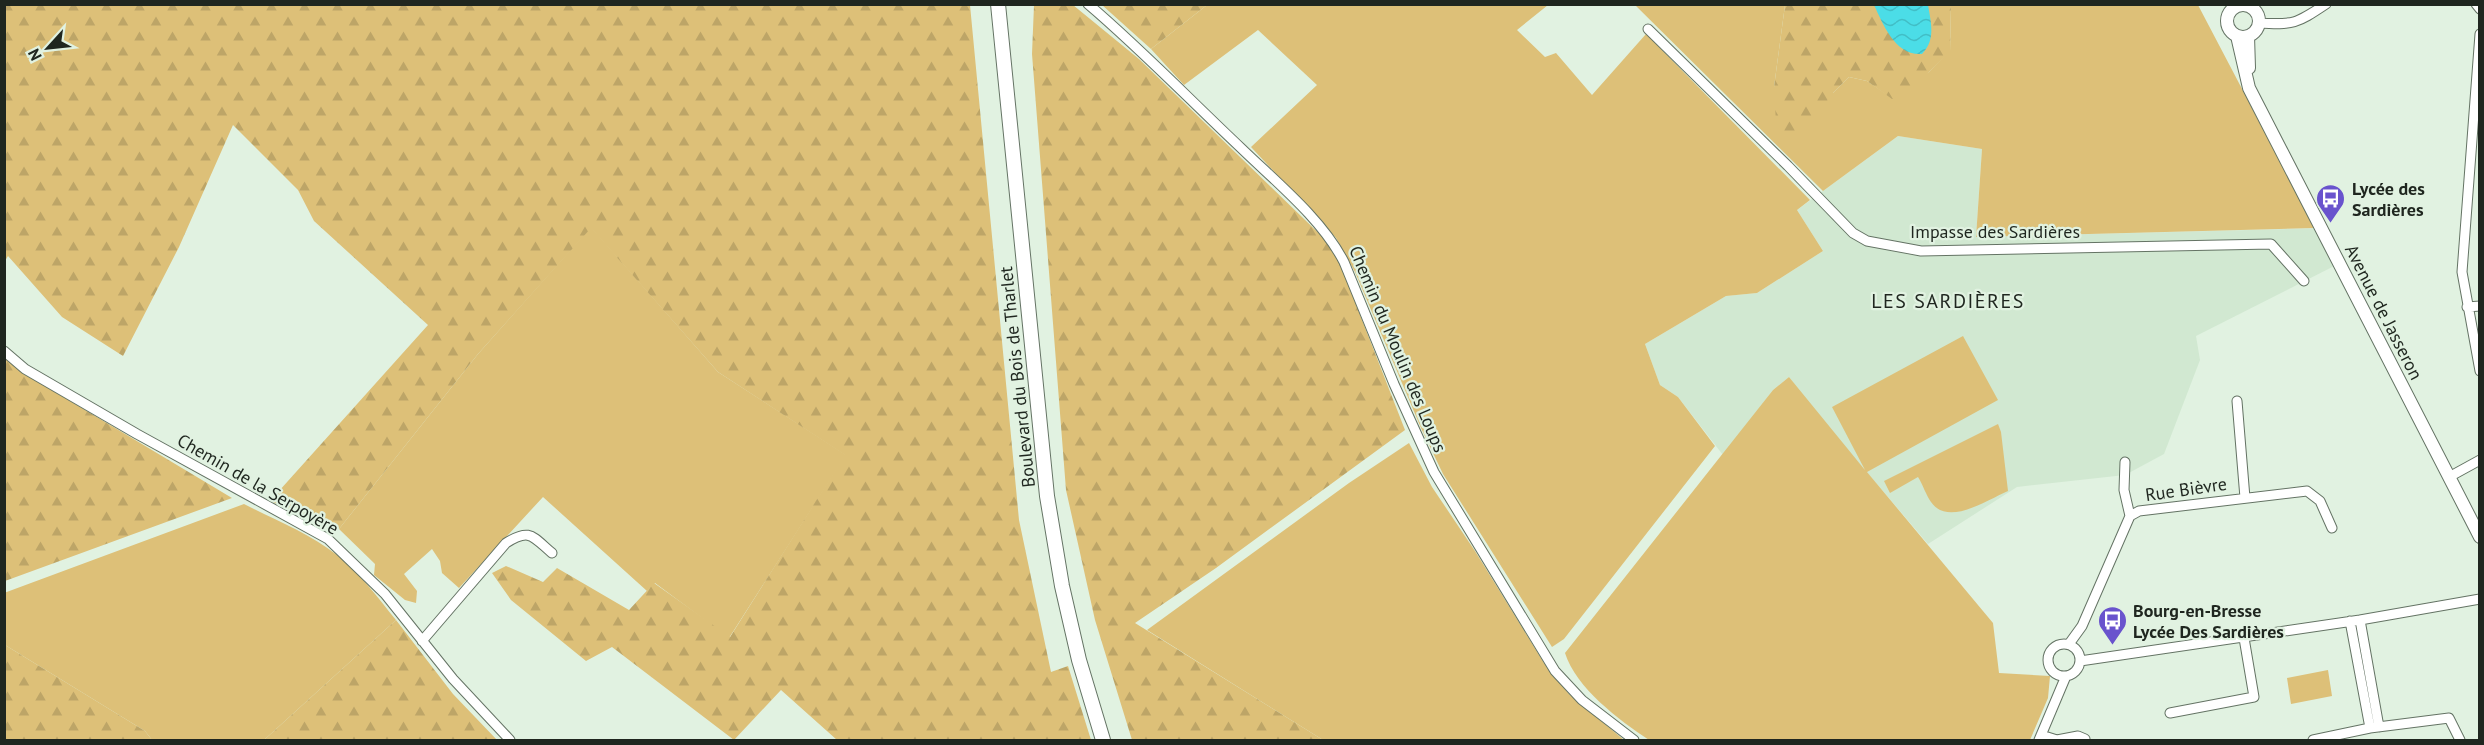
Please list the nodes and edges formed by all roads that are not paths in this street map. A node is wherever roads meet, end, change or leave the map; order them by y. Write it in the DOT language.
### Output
graph roads {
  1 [pos="998,4"];
  2 [pos="1088,4"];
  3 [pos="2326,4"];
  4 [pos="2476,4"];
  5 [pos="2228,8"];
  6 [pos="2480,9"];
  7 [pos="2258,23"];
  8 [pos="1648,29"];
  9 [pos="2480,34"];
  10 [pos="2242,36"];
  11 [pos="2469,193"];
  12 [pos="2480,193"];
  13 [pos="2304,281"];
  14 [pos="2480,306"];
  15 [pos="2467,307"];
  16 [pos="4,351"];
  17 [pos="2480,371"];
  18 [pos="2237,401"];
  19 [pos="2480,460"];
  20 [pos="2125,462"];
  21 [pos="2452,475"];
  22 [pos="2246,498"];
  23 [pos="2130,516"];
  24 [pos="2480,520"];
  25 [pos="2332,528"];
  26 [pos="2480,537"];
  27 [pos="552,553"];
  28 [pos="2480,599"];
  29 [pos="2355,621"];
  30 [pos="2244,638"];
  31 [pos="422,641"];
  32 [pos="2069,644"];
  33 [pos="2080,661"];
  34 [pos="2054,673"];
  35 [pos="2066,676"];
  36 [pos="2055,701"];
  37 [pos="2170,713"];
  38 [pos="2375,727"];
  39 [pos="2040,738"];
  40 [pos="2085,739"];
  41 [pos="510,741"];
  42 [pos="1103,741"];
  43 [pos="1634,741"];
  44 [pos="2313,741"];
  45 [pos="2460,741"];
  1 -- 42 [label="main road, Boulevard du Bois de Tharlet"];
  2 -- 43 [label="street, Chemin du Moulin des Loups"];
  3 -- 7 [label="street"];
  4 -- 6 [label="street"];
  5 -- 7 [label="main road"];
  5 -- 10 [label="main road"];
  7 -- 10 [label="main road"];
  8 -- 13 [label="street, Impasse des Sardières"];
  9 -- 11 [label="street"];
  10 -- 21 [label="main road, Avenue de Jasseron"];
  11 -- 12 [label="street"];
  11 -- 15 [label="street"];
  14 -- 15 [label="street"];
  15 -- 17 [label="street"];
  16 -- 31 [label="street, Chemin de la Serpoyère"];
  18 -- 22 [label="street"];
  19 -- 21 [label="street"];
  20 -- 23 [label="street"];
  21 -- 24 [label="main road, Avenue de Jasseron"];
  21 -- 26 [label="main road, Avenue de Jasseron"];
  22 -- 23 [label="street, Rue Bièvre"];
  22 -- 25 [label="street, Rue Bièvre"];
  23 -- 32 [label="street, Rue Bièvre"];
  27 -- 31 [label="street"];
  28 -- 29 [label="street"];
  29 -- 30 [label="street"];
  29 -- 38 [label="street"];
  30 -- 33 [label="street"];
  30 -- 37 [label="street"];
  31 -- 41 [label="street, Chemin de la Serpoyère"];
  32 -- 33 [label="street"];
  32 -- 34 [label="street"];
  33 -- 35 [label="street"];
  34 -- 35 [label="street"];
  34 -- 36 [label="street"];
  35 -- 36 [label="street"];
  36 -- 39 [label="street"];
  38 -- 44 [label="street"];
  38 -- 45 [label="street"];
  39 -- 40 [label="street"];
}
